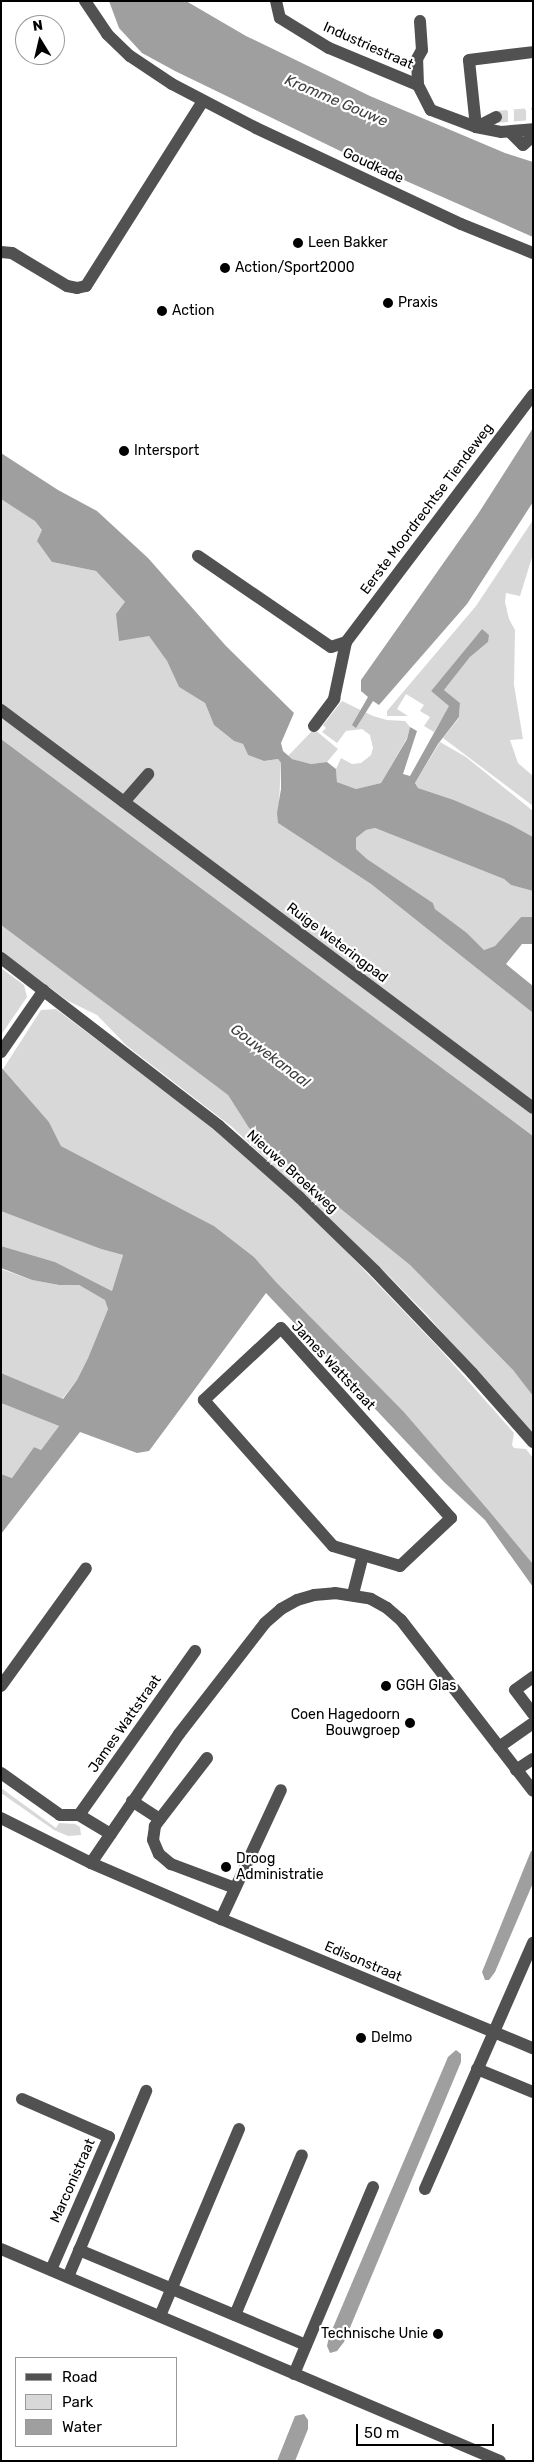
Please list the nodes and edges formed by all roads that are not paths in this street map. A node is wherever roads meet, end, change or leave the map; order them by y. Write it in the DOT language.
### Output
graph roads {
  1 [pos="85,1"];
  2 [pos="276,1"];
  3 [pos="420,21"];
  4 [pos="533,52"];
  5 [pos="418,85"];
  6 [pos="203,101"];
  7 [pos="496,118"];
  8 [pos="476,127"];
  9 [pos="533,129"];
  10 [pos="510,132"];
  11 [pos="533,136"];
  12 [pos="1,252"];
  13 [pos="533,253"];
  14 [pos="533,395"];
  15 [pos="198,556"];
  16 [pos="346,642"];
  17 [pos="1,710"];
  18 [pos="314,726"];
  19 [pos="148,774"];
  20 [pos="124,802"];
  21 [pos="1,958"];
  22 [pos="44,990"];
  23 [pos="1,1052"];
  24 [pos="533,1108"];
  25 [pos="533,1442"];
  26 [pos="363,1555"];
  27 [pos="86,1568"];
  28 [pos="353,1594"];
  29 [pos="195,1651"];
  30 [pos="533,1676"];
  31 [pos="1,1686"];
  32 [pos="533,1714"];
  33 [pos="533,1722"];
  34 [pos="499,1747"];
  35 [pos="208,1758"];
  36 [pos="533,1758"];
  37 [pos="516,1770"];
  38 [pos="1,1773"];
  39 [pos="281,1790"];
  40 [pos="533,1792"];
  41 [pos="132,1801"];
  42 [pos="80,1815"];
  43 [pos="1,1818"];
  44 [pos="160,1819"];
  45 [pos="111,1834"];
  46 [pos="92,1863"];
  47 [pos="234,1888"];
  48 [pos="221,1919"];
  49 [pos="533,1943"];
  50 [pos="494,2032"];
  51 [pos="533,2048"];
  52 [pos="477,2069"];
  53 [pos="146,2090"];
  54 [pos="533,2092"];
  55 [pos="22,2099"];
  56 [pos="238,2129"];
  57 [pos="302,2154"];
  58 [pos="373,2187"];
  59 [pos="425,2189"];
  60 [pos="1,2249"];
  61 [pos="79,2250"];
  62 [pos="50,2270"];
  63 [pos="68,2277"];
  64 [pos="172,2288"];
  65 [pos="235,2315"];
  66 [pos="160,2316"];
  67 [pos="306,2345"];
  68 [pos="294,2374"];
  69 [pos="500,2461"];
  1 -- 6 [label="street, Goudkade"];
  2 -- 5 [label="street, Industriestraat"];
  3 -- 5 [label="street"];
  4 -- 8 [label="street"];
  5 -- 8 [label="street, Industriestraat"];
  6 -- 12 [label="street"];
  6 -- 13 [label="street, Goudkade"];
  7 -- 8 [label="street"];
  8 -- 10 [label="street, Industriestraat"];
  9 -- 10 [label="street, Industriestraat"];
  10 -- 11 [label="street"];
  14 -- 16 [label="street, Eerste Moordrechtse Tiendeweg"];
  15 -- 16 [label="street"];
  16 -- 18 [label="street, Eerste Moordrechtse Tiendeweg"];
  17 -- 20 [label="street, Ruige Weteringpad"];
  19 -- 20 [label="street"];
  20 -- 24 [label="street, Ruige Weteringpad"];
  21 -- 22 [label="street, Nieuwe Broekweg"];
  22 -- 23 [label="street"];
  22 -- 25 [label="street, Nieuwe Broekweg"];
  26 -- 26 [label="street, James Wattstraat"];
  26 -- 28 [label="street"];
  27 -- 31 [label="street"];
  28 -- 34 [label="street"];
  28 -- 41 [label="street"];
  29 -- 42 [label="street, James Wattstraat"];
  30 -- 32 [label="street"];
  33 -- 34 [label="street"];
  34 -- 37 [label="street"];
  35 -- 44 [label="street"];
  36 -- 37 [label="street"];
  37 -- 40 [label="street"];
  38 -- 42 [label="street"];
  39 -- 47 [label="street"];
  41 -- 44 [label="street"];
  41 -- 45 [label="street"];
  42 -- 45 [label="street"];
  43 -- 46 [label="street, Edisonstraat"];
  44 -- 47 [label="street"];
  45 -- 46 [label="street"];
  46 -- 48 [label="street, Edisonstraat"];
  47 -- 48 [label="street"];
  48 -- 50 [label="street, Edisonstraat"];
  49 -- 50 [label="street"];
  50 -- 51 [label="street, Edisonstraat"];
  50 -- 52 [label="street"];
  52 -- 54 [label="street"];
  52 -- 59 [label="street"];
  53 -- 61 [label="street"];
  55 -- 62 [label="street, Marconistraat"];
  56 -- 64 [label="street"];
  57 -- 65 [label="street"];
  58 -- 67 [label="street"];
  60 -- 62 [label="street"];
  61 -- 63 [label="street"];
  61 -- 64 [label="street"];
  62 -- 63 [label="street"];
  63 -- 66 [label="street"];
  64 -- 65 [label="street"];
  64 -- 66 [label="street"];
  65 -- 67 [label="street"];
  66 -- 68 [label="street"];
  67 -- 68 [label="street"];
  68 -- 69 [label="street"];
}
